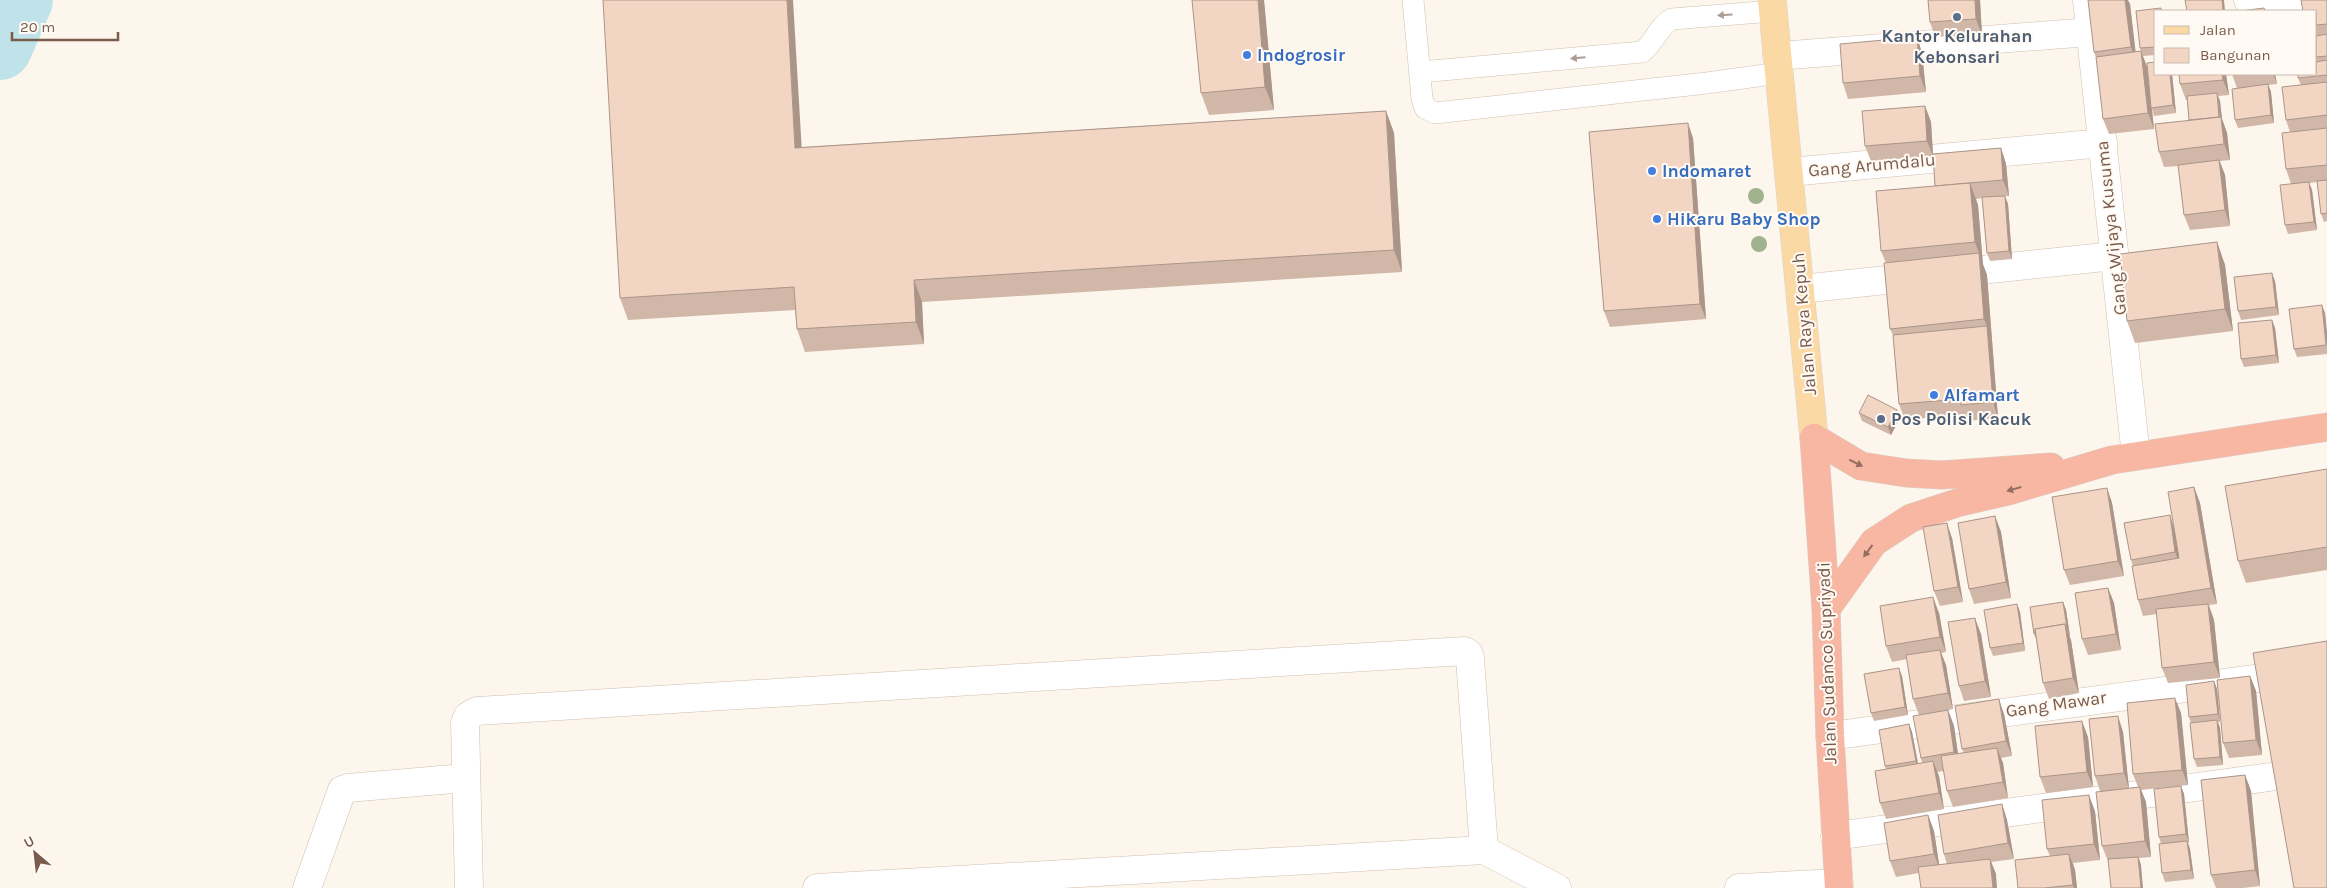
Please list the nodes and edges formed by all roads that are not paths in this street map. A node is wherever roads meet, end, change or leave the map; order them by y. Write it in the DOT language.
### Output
graph roads {
  1 [pos="1413,0"];
  2 [pos="2087,0"];
  3 [pos="2248,0"];
  4 [pos="2294,0"];
  5 [pos="1773,6"];
  6 [pos="2090,32"];
  7 [pos="1778,64"];
  8 [pos="1420,72"];
  9 [pos="2103,144"];
  10 [pos="1790,172"];
  11 [pos="2114,256"];
  12 [pos="1801,289"];
  13 [pos="2327,427"];
  14 [pos="1814,438"];
  15 [pos="2136,456"];
  16 [pos="2094,465"];
  17 [pos="1826,610"];
  18 [pos="2252,679"];
  19 [pos="1830,736"];
  20 [pos="2270,777"];
  21 [pos="465,778"];
  22 [pos="1835,836"];
  23 [pos="1484,850"];
  24 [pos="1839,885"];
  25 [pos="308,888"];
  26 [pos="469,888"];
  27 [pos="818,888"];
  28 [pos="1557,888"];
  29 [pos="1739,888"];
  1 -- 8 [label="lane"];
  2 -- 6 [label="street, Gang Wijaya Kusuma"];
  3 -- 4 [label="street"];
  5 -- 7 [label="main road, Jalan Raya Kepuh"];
  5 -- 8 [label="lane, one-way"];
  6 -- 7 [label="street"];
  6 -- 9 [label="street, Gang Wijaya Kusuma"];
  7 -- 8 [label="lane"];
  7 -- 10 [label="main road, Jalan Raya Kepuh"];
  9 -- 10 [label="street, Gang Arumdalu"];
  9 -- 11 [label="street, Gang Wijaya Kusuma"];
  10 -- 12 [label="main road, Jalan Raya Kepuh"];
  11 -- 12 [label="street"];
  11 -- 15 [label="street, Gang Wijaya Kusuma"];
  12 -- 14 [label="main road, Jalan Raya Kepuh"];
  13 -- 15 [label="highway"];
  14 -- 16 [label="highway, one-way"];
  14 -- 17 [label="highway, Jalan Sudanco Supriyadi"];
  15 -- 16 [label="highway"];
  16 -- 17 [label="highway, one-way"];
  17 -- 19 [label="highway, Jalan Sudanco Supriyadi"];
  18 -- 19 [label="street, Gang Mawar"];
  19 -- 22 [label="highway, Jalan Sudanco Supriyadi"];
  20 -- 22 [label="street"];
  21 -- 23 [label="street"];
  21 -- 25 [label="street"];
  21 -- 26 [label="street"];
  22 -- 24 [label="highway, Jalan Sudanco Supriyadi"];
  23 -- 27 [label="street"];
  23 -- 28 [label="street"];
  24 -- 29 [label="street"];
}
